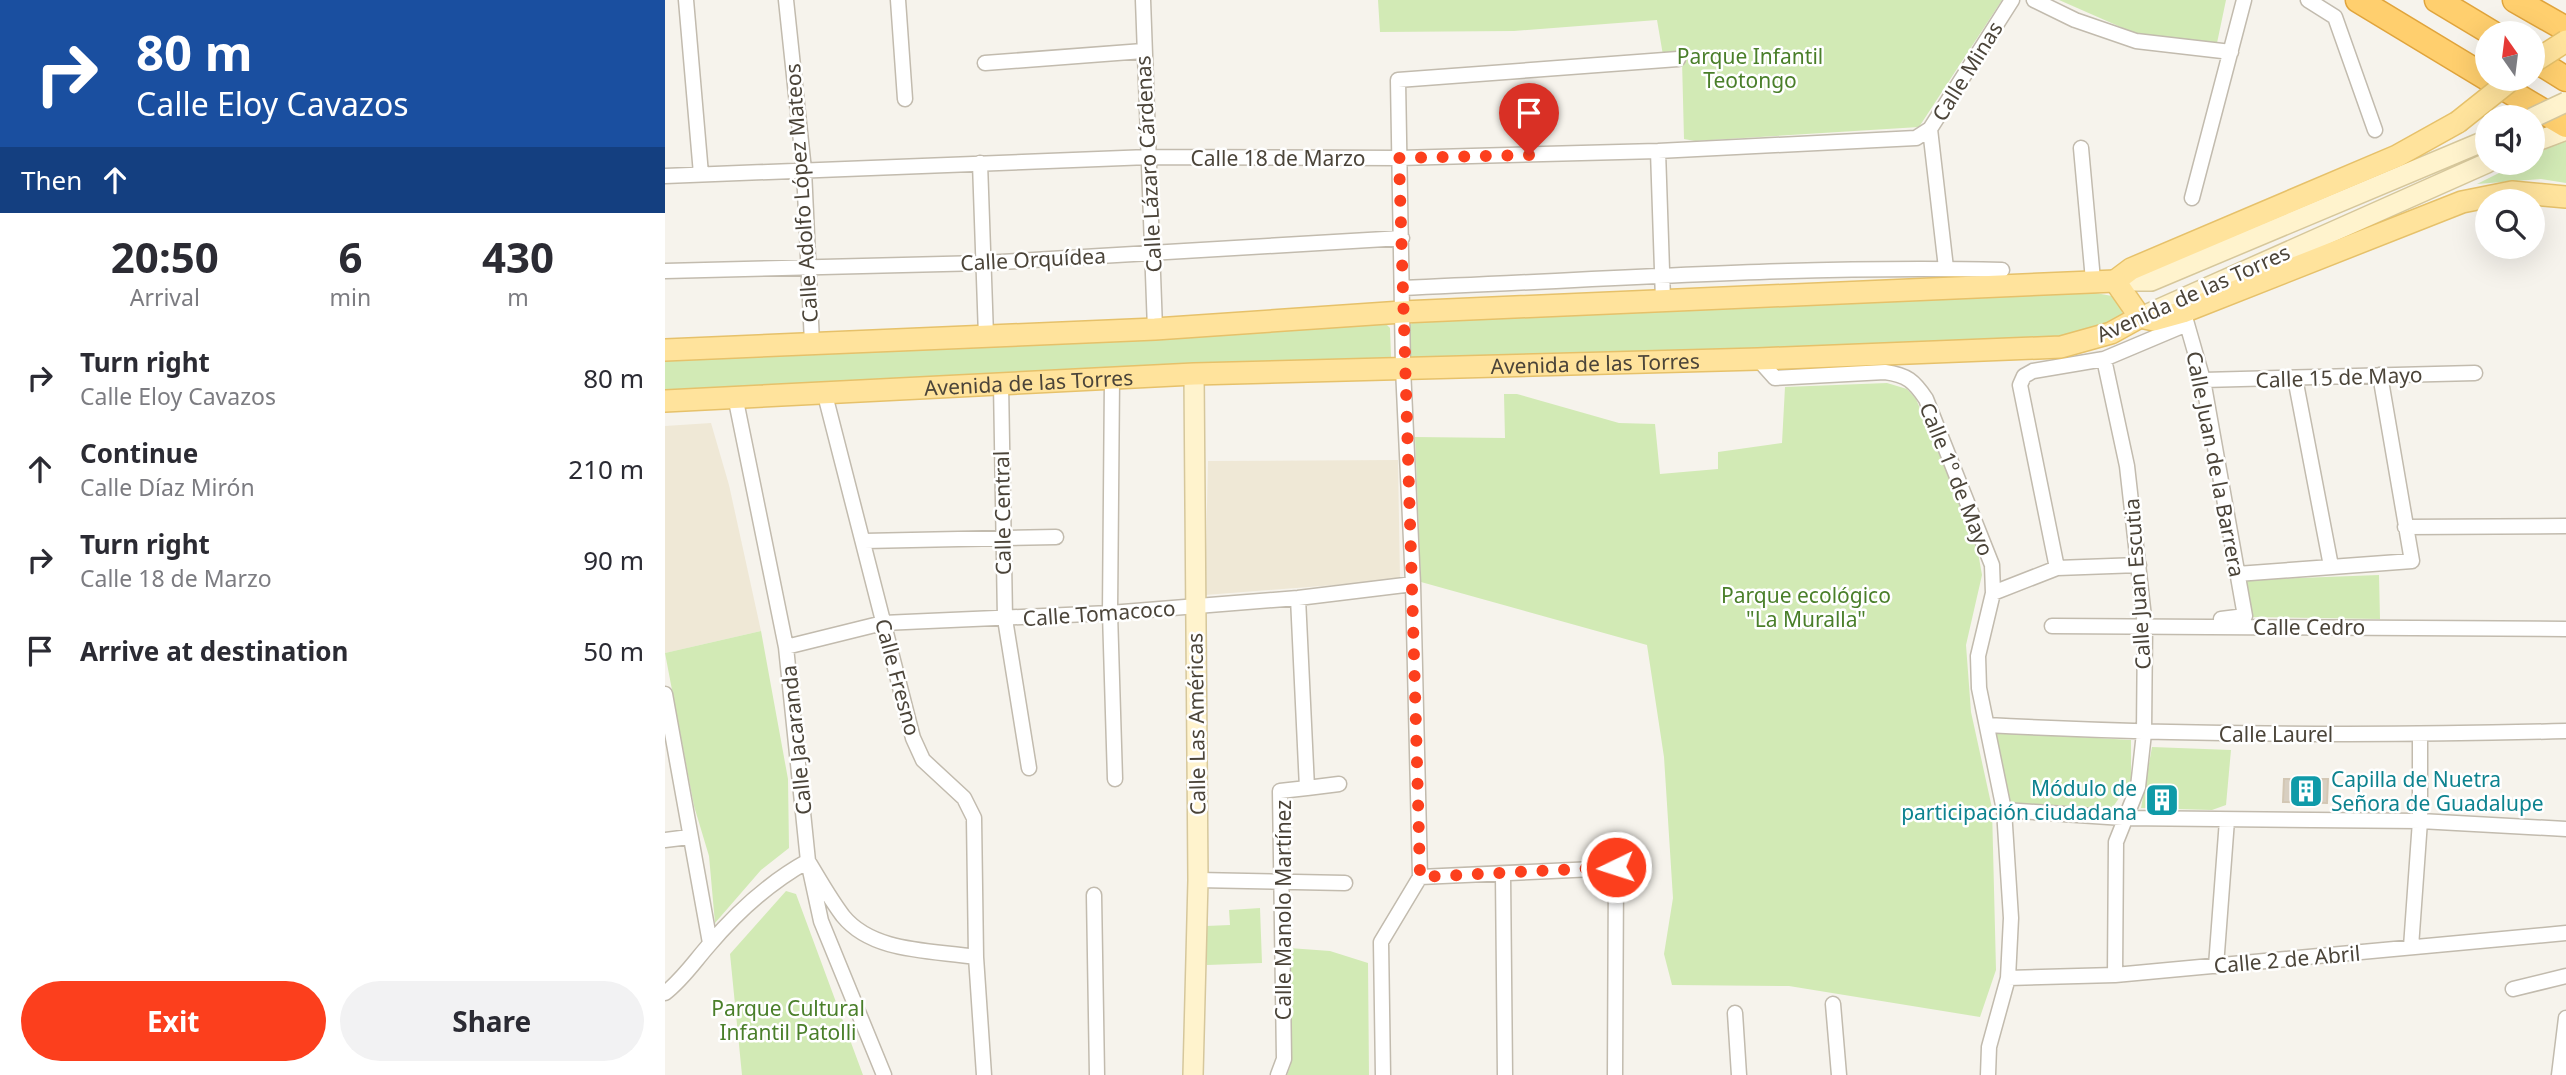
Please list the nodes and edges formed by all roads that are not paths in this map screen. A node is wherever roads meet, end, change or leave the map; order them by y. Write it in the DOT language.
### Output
graph roads {
  1 [pos="686,0"];
  2 [pos="786,0"];
  3 [pos="898,0"];
  4 [pos="1143,0"];
  5 [pos="2012,0"];
  6 [pos="2034,0"];
  7 [pos="2244,0"];
  8 [pos="2308,0"];
  9 [pos="2358,0"];
  10 [pos="2437,0"];
  11 [pos="2515,0"];
  12 [pos="2475,23"];
  13 [pos="2566,29"];
  14 [pos="2566,41"];
  15 [pos="1143,51"];
  16 [pos="2231,52"];
  17 [pos="2545,53"];
  18 [pos="1678,58"];
  19 [pos="985,64"];
  20 [pos="2545,67"];
  21 [pos="2475,70"];
  22 [pos="2566,79"];
  23 [pos="2497,91"];
  24 [pos="2508,91"];
  25 [pos="905,99"];
  26 [pos="2566,102"];
  27 [pos="2545,112"];
  28 [pos="2566,128"];
  29 [pos="1930,129"];
  30 [pos="2375,130"];
  31 [pos="2545,137"];
  32 [pos="2475,144"];
  33 [pos="2081,148"];
  34 [pos="1658,151"];
  35 [pos="1149,157"];
  36 [pos="1399,158"];
  37 [pos="980,163"];
  38 [pos="2475,168"];
  39 [pos="804,170"];
  40 [pos="701,174"];
  41 [pos="665,176"];
  42 [pos="2566,197"];
  43 [pos="2192,198"];
  44 [pos="1402,238"];
  45 [pos="1152,252"];
  46 [pos="983,263"];
  47 [pos="807,268"];
  48 [pos="1946,268"];
  49 [pos="2002,270"];
  50 [pos="665,271"];
  51 [pos="1662,277"];
  52 [pos="2092,280"];
  53 [pos="2115,281"];
  54 [pos="1402,288"];
  55 [pos="1663,300"];
  56 [pos="1402,312"];
  57 [pos="2140,317"];
  58 [pos="2185,318"];
  59 [pos="1155,329"];
  60 [pos="986,336"];
  61 [pos="812,344"];
  62 [pos="665,350"];
  63 [pos="1758,359"];
  64 [pos="2104,359"];
  65 [pos="1403,368"];
  66 [pos="2475,373"];
  67 [pos="1195,374"];
  68 [pos="2380,375"];
  69 [pos="1112,378"];
  70 [pos="2295,378"];
  71 [pos="2203,380"];
  72 [pos="1001,383"];
  73 [pos="824,391"];
  74 [pos="735,396"];
  75 [pos="665,401"];
  76 [pos="2566,526"];
  77 [pos="2405,527"];
  78 [pos="1056,537"];
  79 [pos="1002,538"];
  80 [pos="864,541"];
  81 [pos="2139,565"];
  82 [pos="2331,566"];
  83 [pos="2057,568"];
  84 [pos="2237,573"];
  85 [pos="1413,584"];
  86 [pos="1993,593"];
  87 [pos="1298,598"];
  88 [pos="1195,605"];
  89 [pos="1110,612"];
  90 [pos="1005,619"];
  91 [pos="883,623"];
  92 [pos="2052,626"];
  93 [pos="2145,626"];
  94 [pos="2192,627"];
  95 [pos="2566,629"];
  96 [pos="786,647"];
  97 [pos="665,694"];
  98 [pos="1987,725"];
  99 [pos="2566,731"];
  100 [pos="2144,733"];
  101 [pos="2420,735"];
  102 [pos="1029,768"];
  103 [pos="1115,779"];
  104 [pos="1339,784"];
  105 [pos="1307,788"];
  106 [pos="2004,810"];
  107 [pos="2123,818"];
  108 [pos="2227,820"];
  109 [pos="2420,821"];
  110 [pos="2566,829"];
  111 [pos="689,837"];
  112 [pos="665,839"];
  113 [pos="808,861"];
  114 [pos="1503,875"];
  115 [pos="1420,877"];
  116 [pos="1198,880"];
  117 [pos="1345,883"];
  118 [pos="1281,884"];
  119 [pos="1094,895"];
  120 [pos="2566,933"];
  121 [pos="710,943"];
  122 [pos="2411,947"];
  123 [pos="976,957"];
  124 [pos="2216,966"];
  125 [pos="2115,975"];
  126 [pos="2566,975"];
  127 [pos="2008,978"];
  128 [pos="2514,989"];
  129 [pos="665,993"];
  130 [pos="1833,1004"];
  131 [pos="1735,1013"];
  132 [pos="2566,1019"];
  133 [pos="884,1075"];
  134 [pos="984,1075"];
  135 [pos="1097,1075"];
  136 [pos="1193,1075"];
  137 [pos="1278,1075"];
  138 [pos="1383,1075"];
  139 [pos="1505,1075"];
  140 [pos="1615,1075"];
  141 [pos="1739,1075"];
  142 [pos="1839,1075"];
  143 [pos="1988,1075"];
  144 [pos="2559,1075"];
  1 -- 40 [label="street"];
  2 -- 39 [label="street, Calle Adolfo López Mateos"];
  3 -- 25 [label="street"];
  4 -- 15 [label="street, Calle Lázaro Cárdenas"];
  5 -- 29 [label="street, Calle Minas"];
  6 -- 16 [label="street"];
  7 -- 16 [label="street"];
  8 -- 30 [label="street"];
  9 -- 21 [label="highway"];
  10 -- 12 [label="highway"];
  11 -- 13 [label="highway"];
  14 -- 17 [label="main road, bridge"];
  15 -- 19 [label="street"];
  15 -- 35 [label="street, Calle Lázaro Cárdenas"];
  16 -- 43 [label="street"];
  18 -- 36 [label="street"];
  20 -- 22 [label="highway"];
  23 -- 53 [label="main road, bridge"];
  24 -- 28 [label="highway"];
  26 -- 27 [label="main road, bridge"];
  28 -- 31 [label="main road"];
  29 -- 34 [label="street, Calle 18 de Marzo"];
  29 -- 48 [label="street, Calle Minas"];
  32 -- 53 [label="main road, Avenida de las Torres"];
  33 -- 52 [label="street"];
  34 -- 36 [label="street, Calle 18 de Marzo"];
  34 -- 51 [label="street"];
  35 -- 36 [label="street, Calle 18 de Marzo"];
  35 -- 37 [label="street, Calle 18 de Marzo"];
  35 -- 45 [label="street, Calle Lázaro Cárdenas"];
  36 -- 44 [label="street"];
  37 -- 39 [label="street, Calle 18 de Marzo"];
  37 -- 46 [label="street"];
  38 -- 57 [label="main road, Avenida de las Torres"];
  39 -- 40 [label="street, Calle 18 de Marzo"];
  39 -- 47 [label="street, Calle Adolfo López Mateos"];
  40 -- 41 [label="street, Calle 18 de Marzo"];
  42 -- 58 [label="main road"];
  44 -- 45 [label="street, Calle Orquídea"];
  44 -- 54 [label="street"];
  45 -- 46 [label="street, Calle Orquídea"];
  45 -- 59 [label="street, Calle Lázaro Cárdenas"];
  46 -- 47 [label="street, Calle Orquídea"];
  46 -- 60 [label="street"];
  47 -- 50 [label="street, Calle Orquídea"];
  47 -- 61 [label="street, Calle Adolfo López Mateos"];
  48 -- 49 [label="street"];
  48 -- 51 [label="street"];
  51 -- 54 [label="street"];
  51 -- 55 [label="street"];
  52 -- 53 [label="main road, Avenida de las Torres"];
  52 -- 55 [label="main road, Avenida de las Torres"];
  53 -- 57 [label="main road"];
  54 -- 56 [label="street"];
  55 -- 56 [label="main road, Avenida de las Torres"];
  56 -- 59 [label="main road, Avenida de las Torres"];
  56 -- 65 [label="street"];
  57 -- 58 [label="main road"];
  57 -- 63 [label="main road, Avenida de las Torres"];
  58 -- 64 [label="street"];
  58 -- 71 [label="street, Calle Juan de la Barrera"];
  59 -- 60 [label="main road, Avenida de las Torres"];
  60 -- 61 [label="main road, Avenida de las Torres"];
  61 -- 62 [label="main road, Avenida de las Torres"];
  63 -- 65 [label="main road, Avenida de las Torres"];
  63 -- 86 [label="street, Calle 1º de Mayo"];
  64 -- 81 [label="street, Calle Juan Escutia"];
  64 -- 83 [label="street"];
  65 -- 67 [label="main road, Avenida de las Torres"];
  65 -- 85 [label="street"];
  66 -- 68 [label="street, Calle 15 de Mayo"];
  67 -- 69 [label="main road, Avenida de las Torres"];
  67 -- 88 [label="main road, Calle Las Américas"];
  68 -- 70 [label="street, Calle 15 de Mayo"];
  68 -- 77 [label="street"];
  69 -- 72 [label="main road, Avenida de las Torres"];
  69 -- 89 [label="street"];
  70 -- 71 [label="street, Calle 15 de Mayo"];
  70 -- 82 [label="street"];
  71 -- 84 [label="street, Calle Juan de la Barrera"];
  72 -- 73 [label="main road, Avenida de las Torres"];
  72 -- 79 [label="street, Calle Central"];
  73 -- 74 [label="main road, Avenida de las Torres"];
  73 -- 80 [label="street, Calle Fresno"];
  74 -- 75 [label="main road, Avenida de las Torres"];
  74 -- 96 [label="street, Calle Jacaranda"];
  76 -- 77 [label="street"];
  77 -- 82 [label="street"];
  78 -- 79 [label="street"];
  79 -- 80 [label="street"];
  79 -- 90 [label="street, Calle Central"];
  80 -- 91 [label="street, Calle Fresno"];
  81 -- 83 [label="street"];
  81 -- 93 [label="street, Calle Juan Escutia"];
  82 -- 84 [label="street"];
  83 -- 86 [label="street"];
  84 -- 94 [label="street, Calle Juan de la Barrera"];
  85 -- 87 [label="street, Calle Tomacoco"];
  85 -- 115 [label="street"];
  86 -- 98 [label="street, Calle 1º de Mayo"];
  87 -- 88 [label="street, Calle Tomacoco"];
  87 -- 105 [label="street, Calle Manolo Martínez"];
  88 -- 89 [label="street, Calle Tomacoco"];
  88 -- 116 [label="main road, Calle Las Américas"];
  89 -- 90 [label="street, Calle Tomacoco"];
  89 -- 103 [label="street"];
  90 -- 91 [label="street, Calle Tomacoco"];
  90 -- 102 [label="street, Calle Central"];
  91 -- 96 [label="street, Calle Tomacoco"];
  91 -- 123 [label="street, Calle Fresno"];
  92 -- 93 [label="street, Calle Cedro"];
  93 -- 94 [label="street, Calle Cedro"];
  93 -- 100 [label="street, Calle Juan Escutia"];
  94 -- 95 [label="street, Calle Cedro"];
  96 -- 113 [label="street, Calle Jacaranda"];
  97 -- 111 [label="street"];
  98 -- 100 [label="street, Calle Laurel"];
  98 -- 106 [label="street, Calle 1º de Mayo"];
  99 -- 101 [label="street, Calle Laurel"];
  100 -- 101 [label="street, Calle Laurel"];
  100 -- 107 [label="street, Calle Juan Escutia"];
  101 -- 109 [label="street"];
  104 -- 105 [label="street"];
  105 -- 118 [label="street, Calle Manolo Martínez"];
  106 -- 107 [label="street"];
  106 -- 127 [label="street, Calle 1º de Mayo"];
  107 -- 108 [label="street"];
  107 -- 125 [label="street, Calle Juan Escutia"];
  108 -- 109 [label="street"];
  108 -- 124 [label="street"];
  109 -- 110 [label="street"];
  109 -- 122 [label="street"];
  111 -- 112 [label="street"];
  111 -- 121 [label="street"];
  113 -- 121 [label="street"];
  113 -- 123 [label="street"];
  113 -- 133 [label="street, Calle Jacaranda"];
  114 -- 115 [label="street"];
  114 -- 139 [label="street"];
  114 -- 140 [label="street"];
  115 -- 138 [label="street"];
  116 -- 118 [label="street"];
  116 -- 136 [label="main road, Calle Las Américas"];
  117 -- 118 [label="street"];
  118 -- 137 [label="street, Calle Manolo Martínez"];
  119 -- 135 [label="street"];
  120 -- 122 [label="street, Calle 2 de Abril"];
  121 -- 129 [label="street"];
  122 -- 124 [label="street, Calle 2 de Abril"];
  123 -- 134 [label="street, Calle Fresno"];
  124 -- 125 [label="street, Calle 2 de Abril"];
  125 -- 127 [label="street, Calle 2 de Abril"];
  126 -- 128 [label="street"];
  127 -- 143 [label="street, Calle 1º de Mayo"];
  130 -- 142 [label="street"];
  131 -- 141 [label="street"];
  132 -- 144 [label="street"];
}
